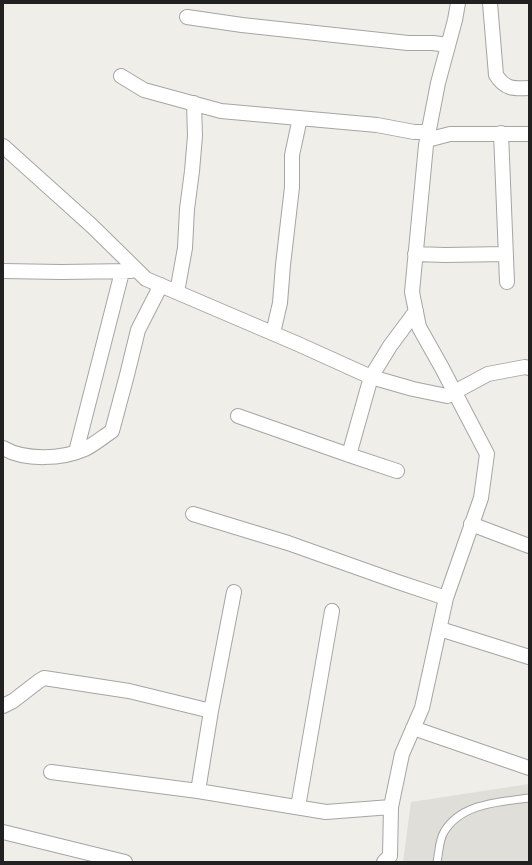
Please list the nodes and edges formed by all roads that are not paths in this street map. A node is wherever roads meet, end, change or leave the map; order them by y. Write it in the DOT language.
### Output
graph roads {
  1 [pos="458,3"];
  2 [pos="490,3"];
  3 [pos="186,17"];
  4 [pos="448,45"];
  5 [pos="121,76"];
  6 [pos="529,88"];
  7 [pos="194,103"];
  8 [pos="300,118"];
  9 [pos="501,133"];
  10 [pos="529,134"];
  11 [pos="428,136"];
  12 [pos="3,146"];
  13 [pos="415,254"];
  14 [pos="506,254"];
  15 [pos="3,271"];
  16 [pos="138,271"];
  17 [pos="122,272"];
  18 [pos="507,282"];
  19 [pos="161,285"];
  20 [pos="177,292"];
  21 [pos="416,311"];
  22 [pos="273,333"];
  23 [pos="529,368"];
  24 [pos="371,377"];
  25 [pos="455,392"];
  26 [pos="238,416"];
  27 [pos="3,448"];
  28 [pos="76,452"];
  29 [pos="350,456"];
  30 [pos="398,471"];
  31 [pos="193,514"];
  32 [pos="472,524"];
  33 [pos="529,546"];
  34 [pos="234,592"];
  35 [pos="446,598"];
  36 [pos="332,611"];
  37 [pos="440,629"];
  38 [pos="529,657"];
  39 [pos="3,706"];
  40 [pos="211,711"];
  41 [pos="413,728"];
  42 [pos="529,768"];
  43 [pos="51,772"];
  44 [pos="198,791"];
  45 [pos="529,798"];
  46 [pos="391,807"];
  47 [pos="298,808"];
  48 [pos="3,832"];
  49 [pos="125,862"];
  50 [pos="384,862"];
  51 [pos="436,862"];
  1 -- 4 [label="street"];
  2 -- 6 [label="street"];
  3 -- 4 [label="street"];
  4 -- 11 [label="street"];
  5 -- 7 [label="street"];
  7 -- 8 [label="street"];
  7 -- 20 [label="street"];
  8 -- 11 [label="street"];
  8 -- 22 [label="street"];
  9 -- 10 [label="street"];
  9 -- 11 [label="street"];
  9 -- 14 [label="street"];
  11 -- 13 [label="street"];
  12 -- 16 [label="street"];
  13 -- 14 [label="street"];
  13 -- 21 [label="street"];
  14 -- 18 [label="street"];
  15 -- 17 [label="street"];
  16 -- 17 [label="street"];
  16 -- 19 [label="street"];
  17 -- 28 [label="street"];
  19 -- 20 [label="street"];
  19 -- 28 [label="street"];
  20 -- 22 [label="street"];
  21 -- 24 [label="street"];
  21 -- 25 [label="street"];
  22 -- 24 [label="street"];
  23 -- 25 [label="street"];
  24 -- 25 [label="street"];
  24 -- 29 [label="street"];
  25 -- 32 [label="street"];
  26 -- 29 [label="street"];
  27 -- 28 [label="street"];
  29 -- 30 [label="street"];
  31 -- 35 [label="street"];
  32 -- 33 [label="street"];
  32 -- 35 [label="street"];
  34 -- 40 [label="street"];
  35 -- 37 [label="street"];
  36 -- 47 [label="street"];
  37 -- 38 [label="street"];
  37 -- 41 [label="street"];
  39 -- 40 [label="street"];
  40 -- 44 [label="street"];
  41 -- 42 [label="street"];
  41 -- 46 [label="street"];
  43 -- 44 [label="street"];
  44 -- 47 [label="street"];
  45 -- 51 [label="lane"];
  46 -- 47 [label="street"];
  46 -- 50 [label="street"];
  48 -- 49 [label="street"];
}
